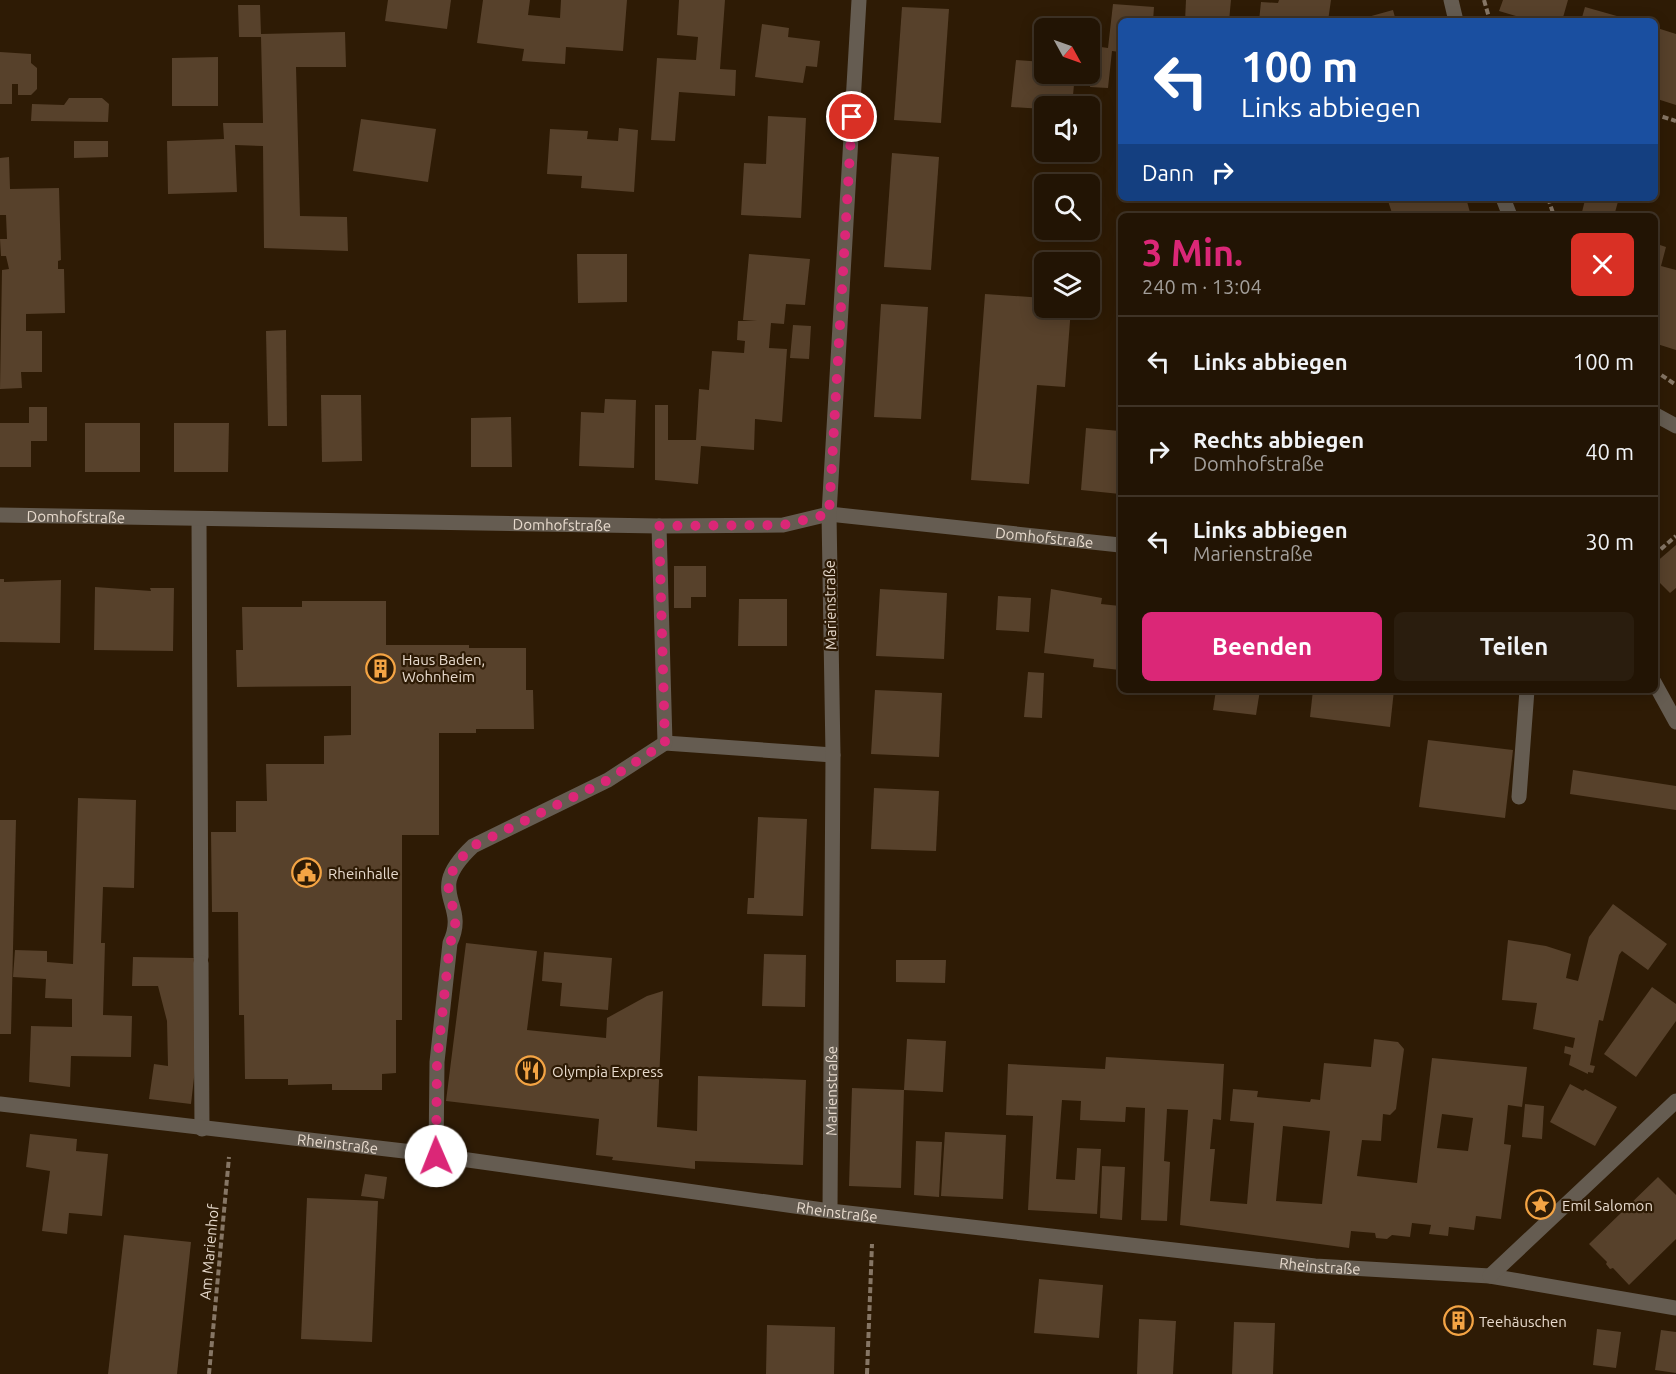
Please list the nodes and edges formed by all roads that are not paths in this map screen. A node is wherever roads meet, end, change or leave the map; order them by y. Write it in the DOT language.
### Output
graph roads {
  1 [pos="859,0"];
  2 [pos="1451,0"];
  3 [pos="1455,18"];
  4 [pos="1658,416"];
  5 [pos="1676,426"];
  6 [pos="829,514"];
  7 [pos="0,515"];
  8 [pos="199,520"];
  9 [pos="659,526"];
  10 [pos="1118,545"];
  11 [pos="1658,689"];
  12 [pos="1527,693"];
  13 [pos="1676,722"];
  14 [pos="665,743"];
  15 [pos="833,755"];
  16 [pos="1519,797"];
  17 [pos="1676,1101"];
  18 [pos="0,1104"];
  19 [pos="202,1129"];
  20 [pos="436,1156"];
  21 [pos="830,1211"];
  22 [pos="1490,1276"];
  23 [pos="1676,1308"];
  1 -- 6 [label="street, Marienstraße"];
  2 -- 3 [label="street"];
  4 -- 5 [label="street"];
  6 -- 9 [label="street, Domhofstraße"];
  6 -- 10 [label="street, Domhofstraße"];
  6 -- 15 [label="street, Marienstraße"];
  7 -- 8 [label="street, Domhofstraße"];
  8 -- 9 [label="street, Domhofstraße"];
  8 -- 19 [label="street"];
  9 -- 14 [label="street"];
  11 -- 13 [label="street"];
  12 -- 16 [label="street"];
  14 -- 15 [label="street"];
  14 -- 20 [label="street"];
  15 -- 21 [label="street, Marienstraße"];
  17 -- 22 [label="street"];
  18 -- 19 [label="street, Rheinstraße"];
  19 -- 20 [label="street, Rheinstraße"];
  20 -- 21 [label="street, Rheinstraße"];
  21 -- 22 [label="street, Rheinstraße"];
  22 -- 23 [label="street, Rheinstraße"];
}
